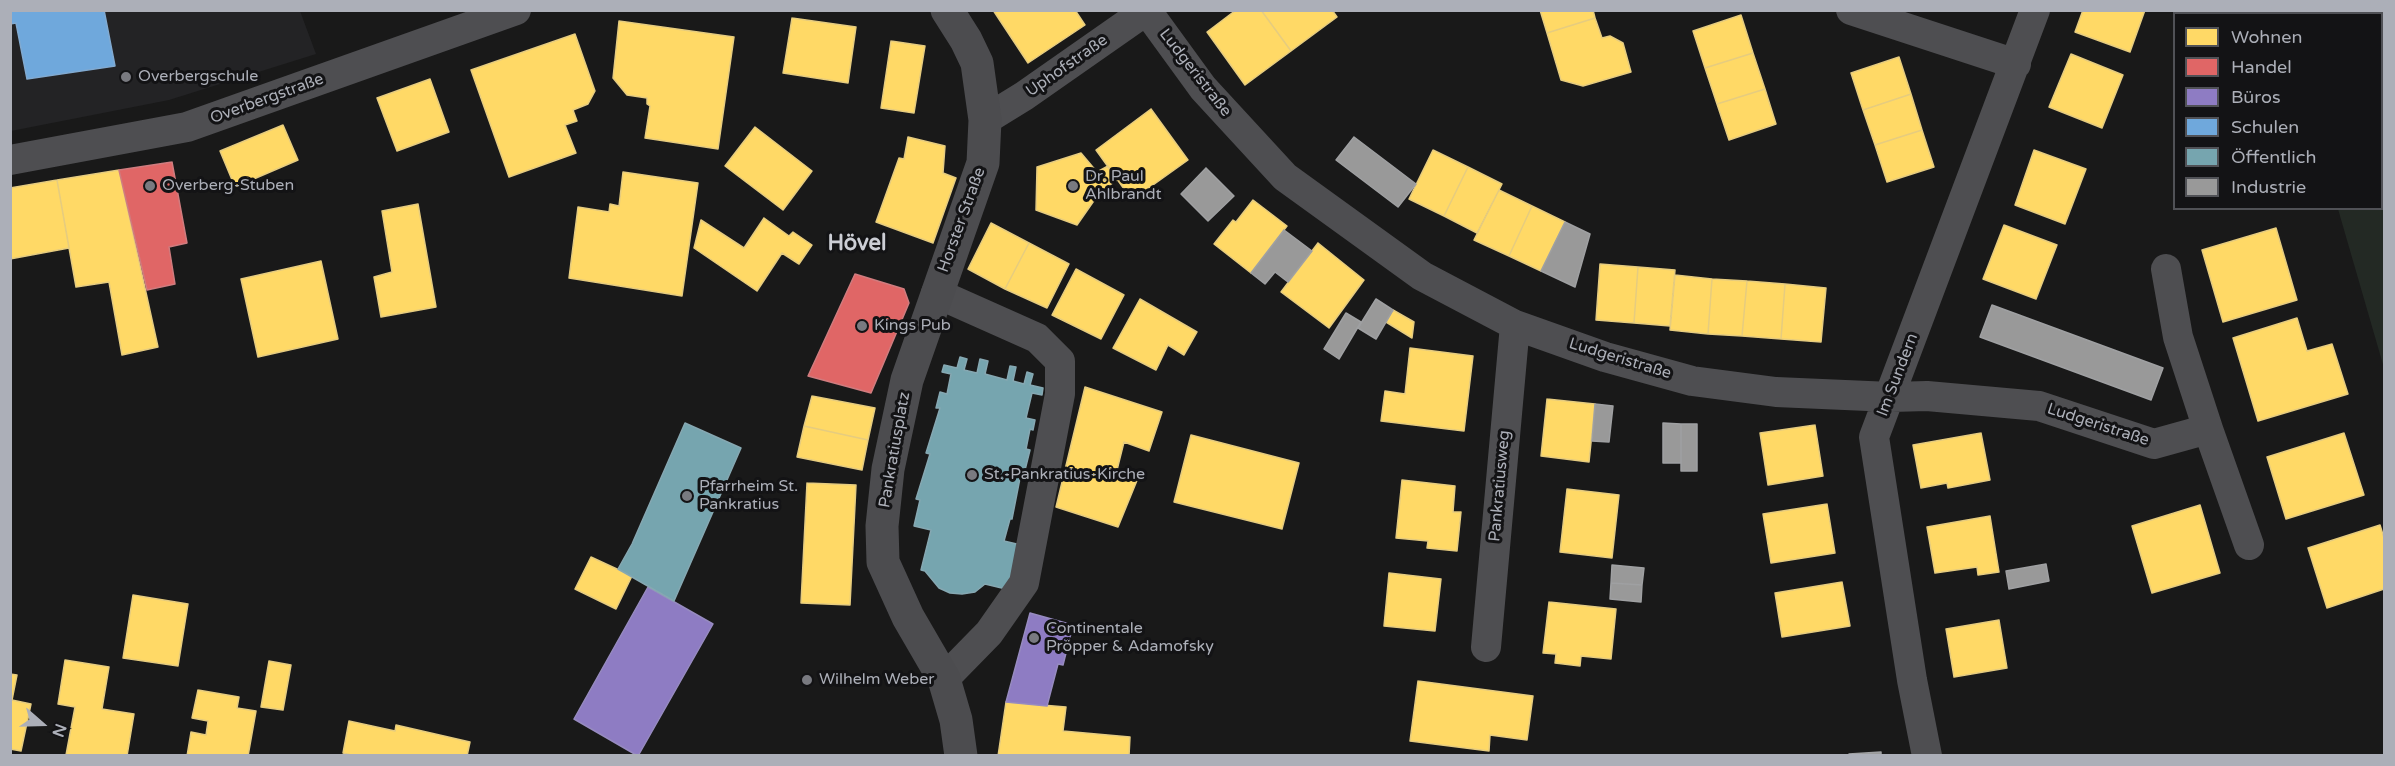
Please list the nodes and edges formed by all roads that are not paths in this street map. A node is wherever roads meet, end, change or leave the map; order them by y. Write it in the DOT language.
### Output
graph roads {
  1 [pos="516,10"];
  2 [pos="947,10"];
  3 [pos="1851,10"];
  4 [pos="2035,10"];
  5 [pos="1147,11"];
  6 [pos="2016,64"];
  7 [pos="986,120"];
  8 [pos="10,160"];
  9 [pos="2166,269"];
  10 [pos="936,293"];
  11 [pos="1515,325"];
  12 [pos="1891,397"];
  13 [pos="2208,429"];
  14 [pos="2249,545"];
  15 [pos="1486,647"];
  16 [pos="944,679"];
  17 [pos="961,756"];
  18 [pos="1927,756"];
  1 -- 8 [label="street, Overbergstraße"];
  2 -- 7 [label="street, Horster Straße"];
  3 -- 6 [label="street"];
  4 -- 6 [label="street, Im Sundern"];
  5 -- 7 [label="street, Uphofstraße"];
  5 -- 11 [label="street, Ludgeristraße"];
  6 -- 12 [label="street, Im Sundern"];
  7 -- 10 [label="street, Horster Straße"];
  9 -- 13 [label="street"];
  10 -- 16 [label="street, Pankratiusplatz"];
  10 -- 16 [label="street"];
  11 -- 12 [label="street, Ludgeristraße"];
  11 -- 15 [label="street, Pankratiusweg"];
  12 -- 13 [label="street, Ludgeristraße"];
  12 -- 18 [label="street, Im Sundern"];
  13 -- 14 [label="street"];
  16 -- 17 [label="street, Pankratiusplatz"];
}
